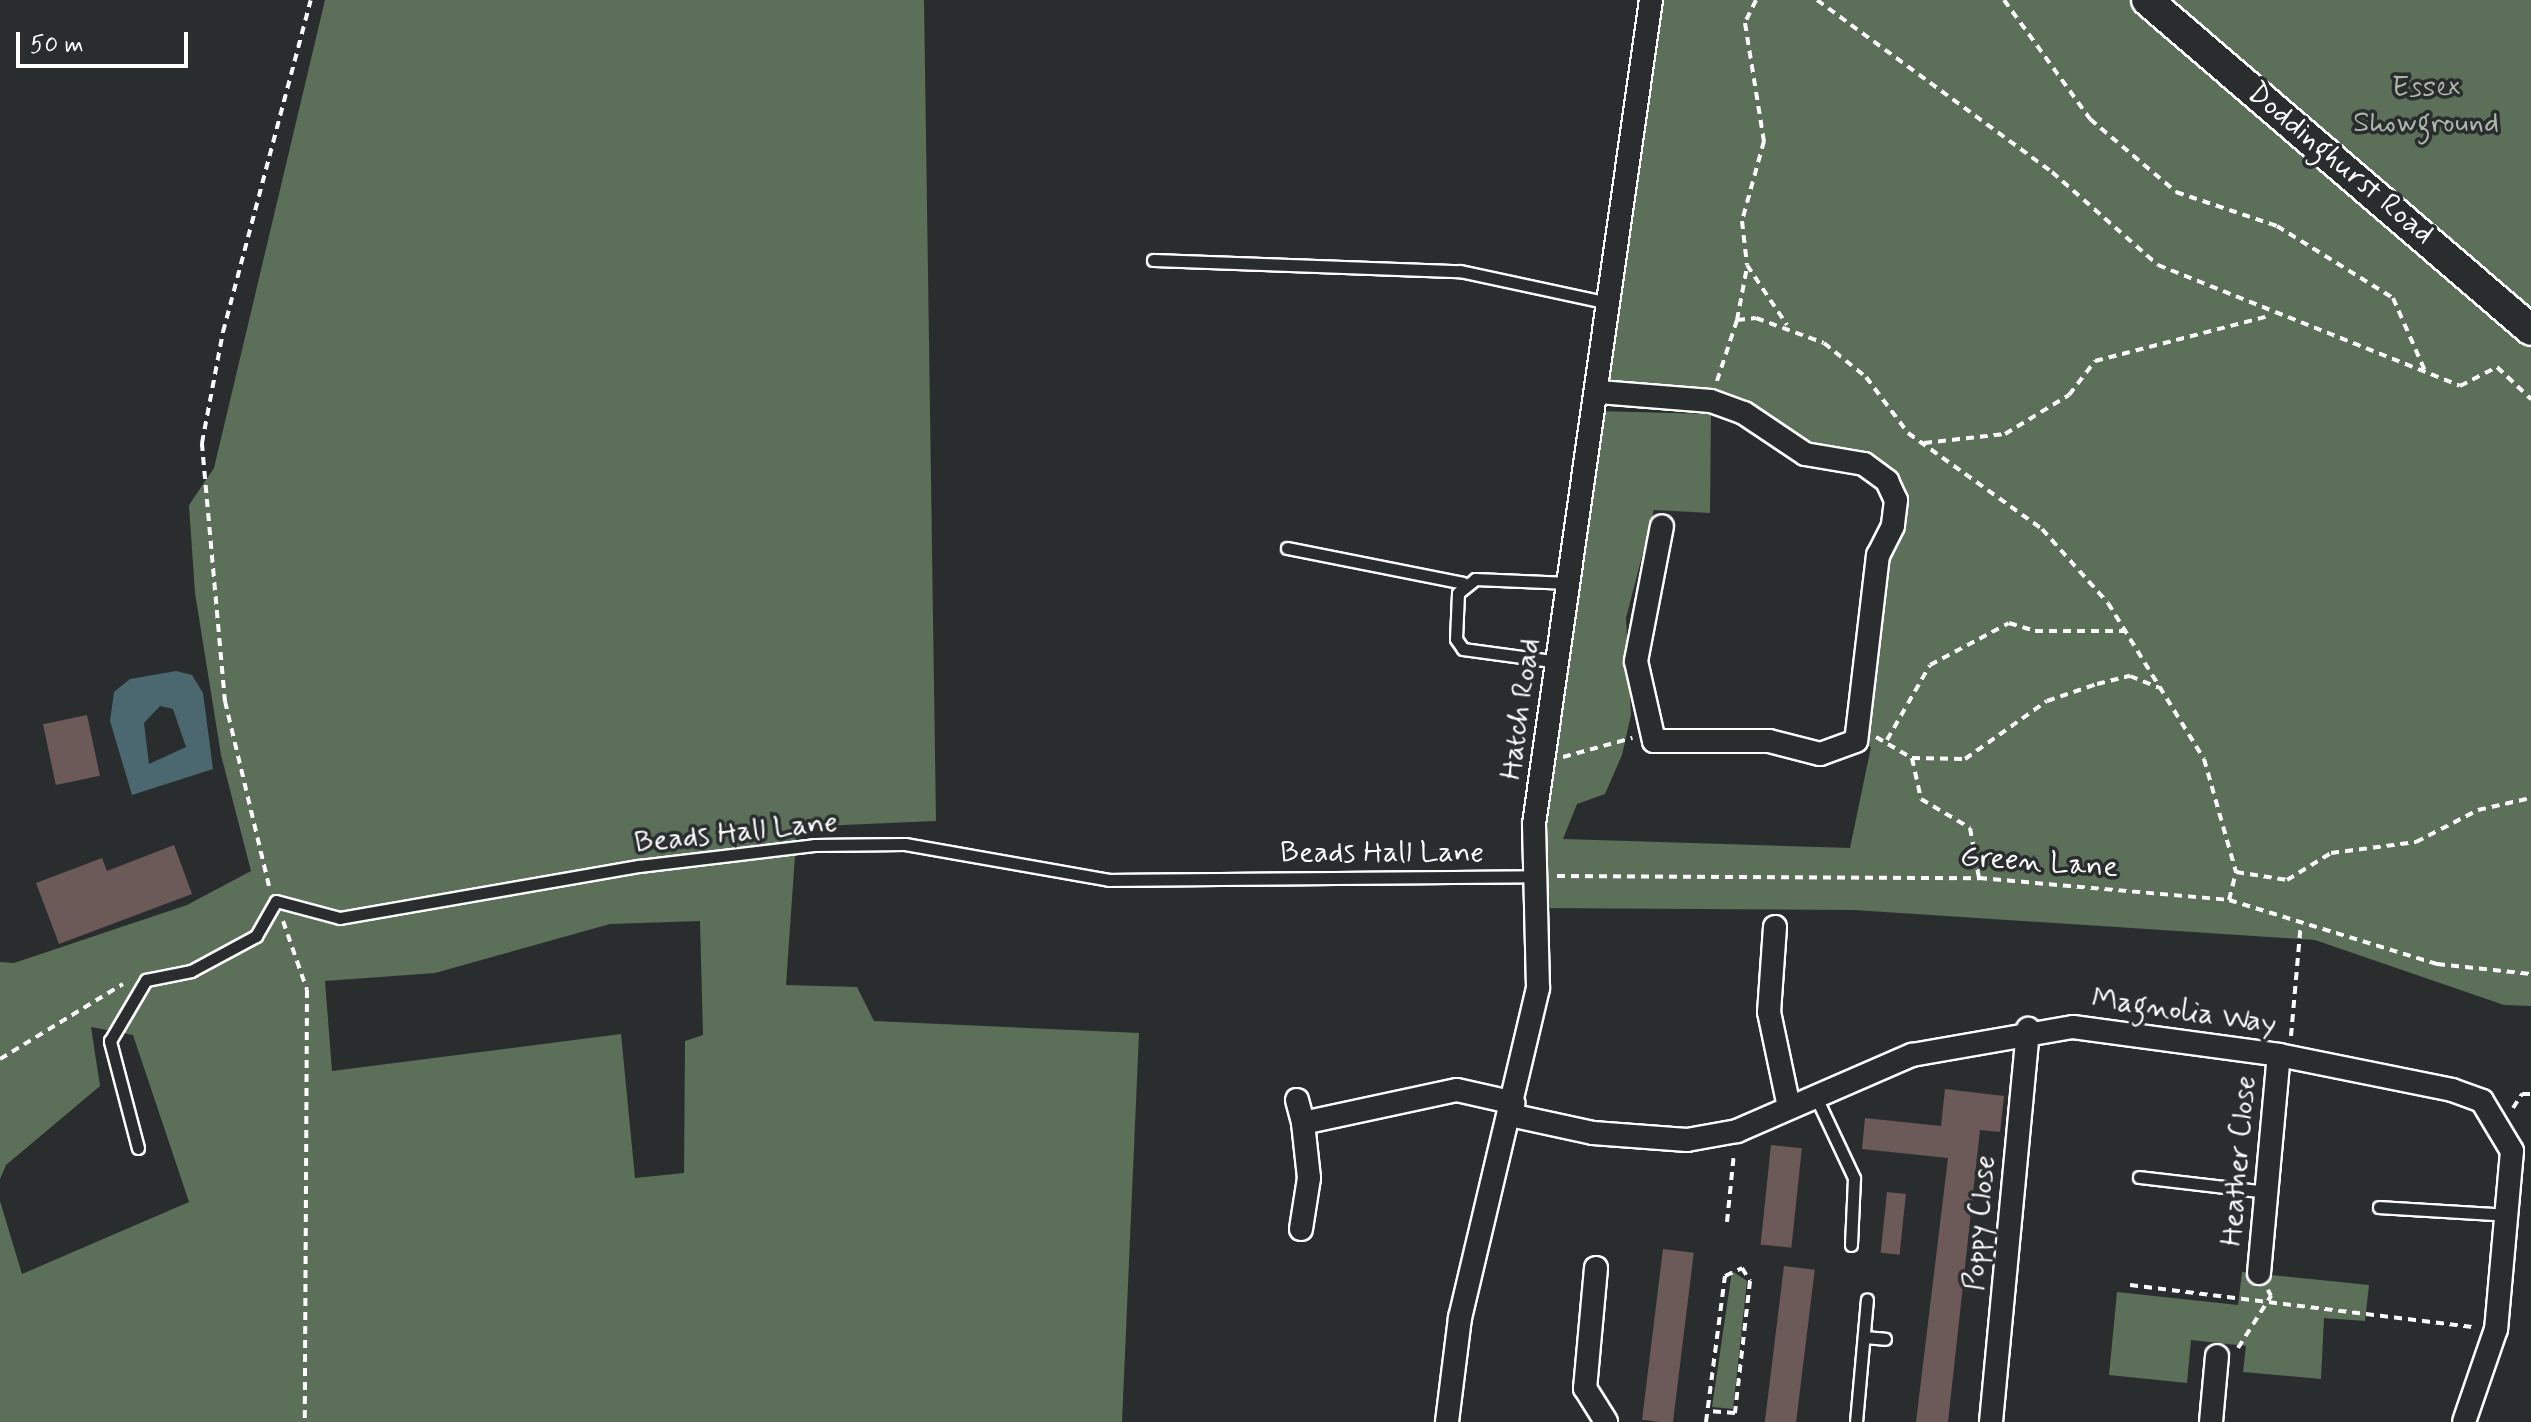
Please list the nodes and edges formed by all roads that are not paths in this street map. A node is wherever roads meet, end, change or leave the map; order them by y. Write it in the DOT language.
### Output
graph roads {
  1 [pos="1651,0"];
  2 [pos="2147,0"];
  3 [pos="1153,260"];
  4 [pos="1610,303"];
  5 [pos="2531,330"];
  6 [pos="1599,392"];
  7 [pos="1662,526"];
  8 [pos="1287,548"];
  9 [pos="1463,583"];
  10 [pos="1570,583"];
  11 [pos="1559,662"];
  12 [pos="1533,876"];
  13 [pos="1775,927"];
  14 [pos="2028,1029"];
  15 [pos="2284,1056"];
  16 [pos="1814,1095"];
  17 [pos="1297,1100"];
  18 [pos="1789,1107"];
  19 [pos="1512,1109"];
  20 [pos="1303,1123"];
  21 [pos="138,1148"];
  22 [pos="2139,1177"];
  23 [pos="2266,1192"];
  24 [pos="2379,1207"];
  25 [pos="2510,1215"];
  26 [pos="1301,1229"];
  27 [pos="1851,1245"];
  28 [pos="1596,1268"];
  29 [pos="2259,1273"];
  30 [pos="1867,1299"];
  31 [pos="1864,1337"];
  32 [pos="1885,1339"];
  33 [pos="2217,1356"];
  34 [pos="1447,1422"];
  35 [pos="1606,1422"];
  36 [pos="1856,1422"];
  37 [pos="1991,1422"];
  38 [pos="2211,1422"];
  39 [pos="2464,1422"];
  1 -- 4 [label="street, Hatch Road"];
  2 -- 5 [label="street, Doddinghurst Road"];
  3 -- 4 [label="lane"];
  4 -- 6 [label="street, Hatch Road"];
  6 -- 7 [label="street"];
  6 -- 10 [label="street, Hatch Road"];
  8 -- 9 [label="lane"];
  9 -- 10 [label="lane"];
  9 -- 11 [label="lane"];
  10 -- 11 [label="street, Hatch Road"];
  11 -- 12 [label="street, Hatch Road"];
  12 -- 19 [label="street, Hatch Road"];
  12 -- 21 [label="lane, Beads Hall Lane"];
  13 -- 18 [label="street"];
  14 -- 15 [label="street, Magnolia Way"];
  14 -- 16 [label="street, Magnolia Way"];
  14 -- 37 [label="street, Poppy Close"];
  15 -- 23 [label="street, Heather Close"];
  15 -- 25 [label="street, Magnolia Way"];
  16 -- 18 [label="street, Magnolia Way"];
  16 -- 27 [label="lane"];
  17 -- 20 [label="street"];
  18 -- 19 [label="street, Magnolia Way"];
  19 -- 20 [label="street, Magnolia Way"];
  19 -- 34 [label="street, Hatch Road"];
  20 -- 26 [label="street"];
  22 -- 23 [label="lane"];
  23 -- 29 [label="street, Heather Close"];
  24 -- 25 [label="lane"];
  25 -- 39 [label="street"];
  28 -- 35 [label="street"];
  30 -- 31 [label="lane"];
  31 -- 32 [label="lane"];
  31 -- 36 [label="lane"];
  33 -- 38 [label="street"];
}
